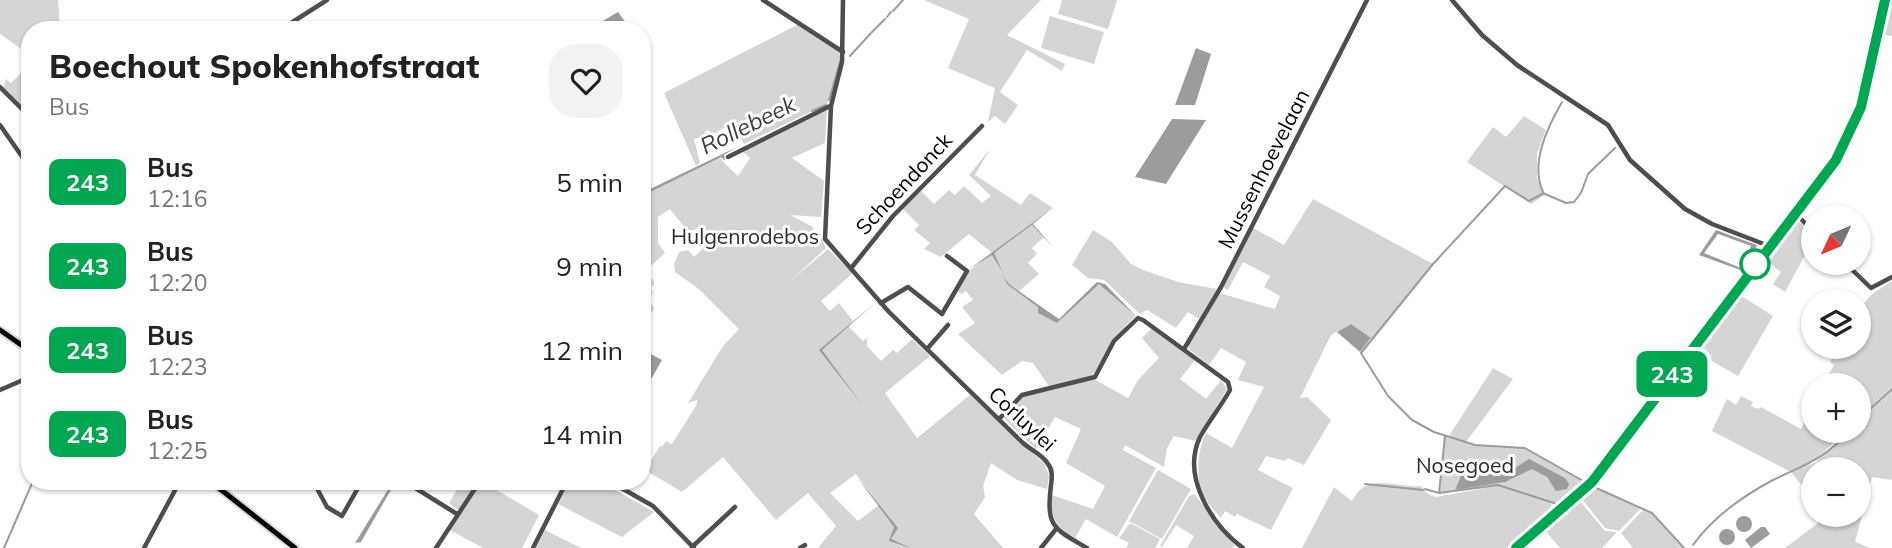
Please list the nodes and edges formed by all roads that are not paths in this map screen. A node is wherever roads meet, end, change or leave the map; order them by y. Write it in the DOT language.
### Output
graph roads {
  1 [pos="327,0"];
  2 [pos="763,0"];
  3 [pos="843,0"];
  4 [pos="1367,0"];
  5 [pos="1452,0"];
  6 [pos="1885,0"];
  7 [pos="294,21"];
  8 [pos="843,52"];
  9 [pos="0,88"];
  10 [pos="831,106"];
  11 [pos="21,108"];
  12 [pos="0,125"];
  13 [pos="982,126"];
  14 [pos="21,155"];
  15 [pos="728,157"];
  16 [pos="1795,213"];
  17 [pos="1801,219"];
  18 [pos="1769,246"];
  19 [pos="947,256"];
  20 [pos="852,267"];
  21 [pos="1858,275"];
  22 [pos="1892,277"];
  23 [pos="881,303"];
  24 [pos="948,325"];
  25 [pos="0,330"];
  26 [pos="21,345"];
  27 [pos="927,349"];
  28 [pos="1184,349"];
  29 [pos="21,381"];
  30 [pos="0,390"];
  31 [pos="999,419"];
  32 [pos="175,490"];
  33 [pos="221,490"];
  34 [pos="318,490"];
  35 [pos="357,490"];
  36 [pos="418,490"];
  37 [pos="474,490"];
  38 [pos="563,490"];
  39 [pos="624,490"];
  40 [pos="735,507"];
  41 [pos="457,514"];
  42 [pos="1056,529"];
  43 [pos="144,548"];
  44 [pos="295,548"];
  45 [pos="436,548"];
  46 [pos="534,548"];
  47 [pos="693,548"];
  48 [pos="1041,548"];
  49 [pos="1087,548"];
  50 [pos="1243,548"];
  51 [pos="1516,548"];
  1 -- 7 [label="street"];
  2 -- 8 [label="street"];
  3 -- 8 [label="street, Corluylei"];
  4 -- 28 [label="street, Mussenhoevelaan"];
  5 -- 18 [label="street"];
  6 -- 16 [label="street"];
  8 -- 10 [label="street, Corluylei"];
  9 -- 11 [label="street"];
  10 -- 15 [label="street"];
  10 -- 20 [label="street, Corluylei"];
  12 -- 14 [label="street"];
  13 -- 20 [label="street, Schoendonck"];
  16 -- 17 [label="street"];
  16 -- 18 [label="street"];
  18 -- 51 [label="street"];
  19 -- 23 [label="street"];
  20 -- 23 [label="street, Corluylei"];
  21 -- 22 [label="street"];
  23 -- 27 [label="street, Corluylei"];
  24 -- 27 [label="street"];
  25 -- 26 [label="main road"];
  27 -- 31 [label="street, Corluylei"];
  28 -- 31 [label="street"];
  28 -- 50 [label="street"];
  29 -- 30 [label="street"];
  31 -- 42 [label="street, Corluylei"];
  32 -- 43 [label="street"];
  33 -- 44 [label="main road"];
  34 -- 35 [label="street"];
  36 -- 41 [label="street"];
  37 -- 41 [label="street"];
  38 -- 46 [label="street"];
  39 -- 47 [label="street"];
  40 -- 47 [label="street"];
  41 -- 45 [label="street"];
  42 -- 48 [label="street"];
  42 -- 49 [label="street"];
}
